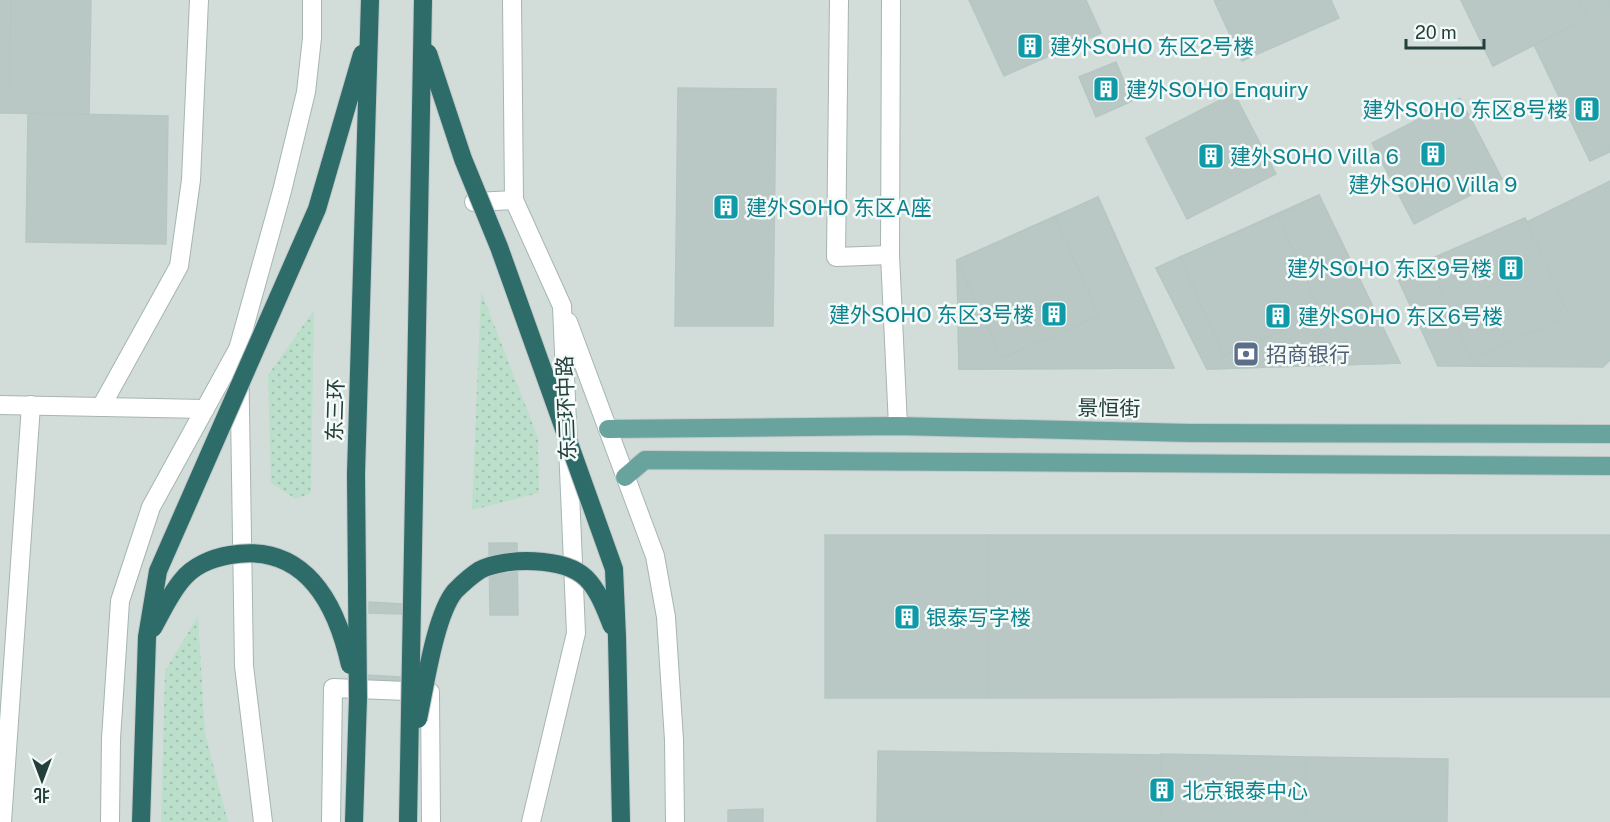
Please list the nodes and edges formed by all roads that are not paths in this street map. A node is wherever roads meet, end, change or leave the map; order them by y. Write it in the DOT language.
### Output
graph roads {
  1 [pos="199,0"];
  2 [pos="312,0"];
  3 [pos="370,0"];
  4 [pos="423,0"];
  5 [pos="512,0"];
  6 [pos="839,0"];
  7 [pos="891,0"];
  8 [pos="370,29"];
  9 [pos="423,38"];
  10 [pos="514,200"];
  11 [pos="474,202"];
  12 [pos="890,255"];
  13 [pos="562,306"];
  14 [pos="239,346"];
  15 [pos="0,405"];
  16 [pos="31,405"];
  17 [pos="101,407"];
  18 [pos="205,409"];
  19 [pos="898,426"];
  20 [pos="608,429"];
  21 [pos="1610,434"];
  22 [pos="1610,466"];
  23 [pos="625,477"];
  24 [pos="147,637"];
  25 [pos="617,637"];
  26 [pos="358,699"];
  27 [pos="410,756"];
  28 [pos="433,819"];
  29 [pos="2,822"];
  30 [pos="110,822"];
  31 [pos="141,822"];
  32 [pos="263,822"];
  33 [pos="331,822"];
  34 [pos="354,822"];
  35 [pos="408,822"];
  36 [pos="531,822"];
  37 [pos="621,822"];
  38 [pos="675,822"];
  1 -- 17 [label="street"];
  2 -- 14 [label="street"];
  3 -- 8 [label="highway, 东三环, bridge"];
  4 -- 9 [label="highway, bridge"];
  5 -- 10 [label="street, 东三环中路"];
  6 -- 12 [label="street"];
  7 -- 12 [label="street"];
  8 -- 24 [label="highway, bridge"];
  8 -- 26 [label="highway, 东三环, bridge"];
  9 -- 25 [label="highway, bridge"];
  9 -- 27 [label="highway, bridge"];
  10 -- 11 [label="street"];
  10 -- 13 [label="street, 东三环中路"];
  12 -- 19 [label="street"];
  13 -- 20 [label="street"];
  13 -- 36 [label="street, 东三环中路"];
  14 -- 18 [label="street"];
  14 -- 32 [label="street"];
  15 -- 16 [label="street"];
  16 -- 17 [label="street"];
  16 -- 29 [label="street"];
  17 -- 18 [label="street"];
  18 -- 30 [label="street"];
  19 -- 20 [label="main road, 景恒街"];
  19 -- 21 [label="main road, 景恒街"];
  20 -- 23 [label="street"];
  22 -- 23 [label="main road"];
  23 -- 38 [label="street"];
  24 -- 26 [label="highway, bridge"];
  24 -- 31 [label="highway"];
  25 -- 27 [label="highway, bridge"];
  25 -- 37 [label="highway"];
  26 -- 34 [label="highway, 东三环, bridge"];
  27 -- 35 [label="highway, bridge"];
  28 -- 33 [label="street"];
}
